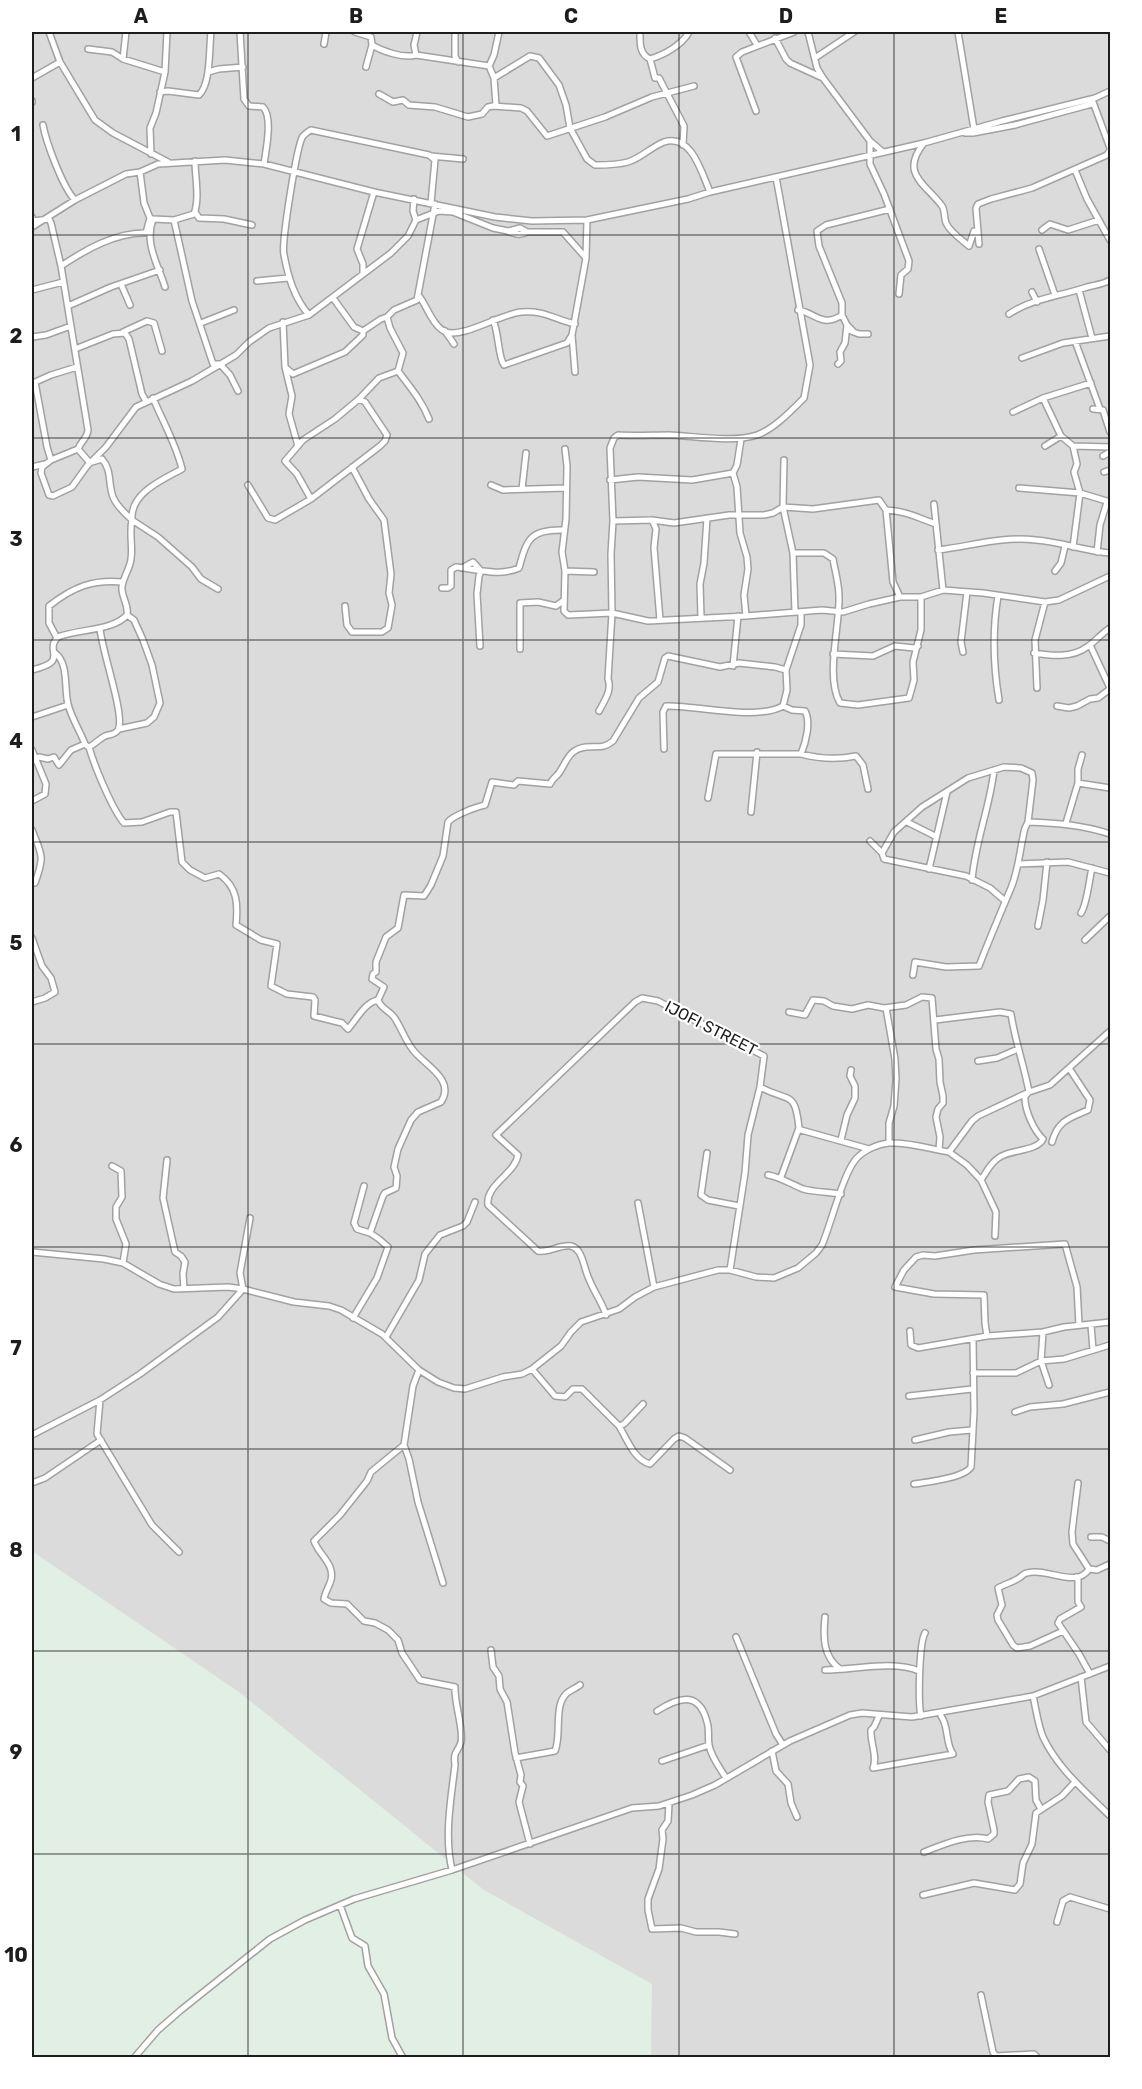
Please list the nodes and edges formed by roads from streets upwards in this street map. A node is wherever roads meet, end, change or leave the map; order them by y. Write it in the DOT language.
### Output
graph roads {
  1 [pos="49,32"];
  2 [pos="126,32"];
  3 [pos="167,32"];
  4 [pos="211,32"];
  5 [pos="240,32"];
  6 [pos="326,32"];
  7 [pos="355,32"];
  8 [pos="417,32"];
  9 [pos="455,32"];
  10 [pos="499,32"];
  11 [pos="640,32"];
  12 [pos="689,32"];
  13 [pos="749,32"];
  14 [pos="794,32"];
  15 [pos="808,32"];
  16 [pos="854,32"];
  17 [pos="958,32"];
  18 [pos="775,38"];
  19 [pos="324,44"];
  20 [pos="372,45"];
  21 [pos="757,45"];
  22 [pos="88,49"];
  23 [pos="416,55"];
  24 [pos="815,58"];
  25 [pos="123,59"];
  26 [pos="650,59"];
  27 [pos="455,60"];
  28 [pos="60,62"];
  29 [pos="489,66"];
  30 [pos="243,67"];
  31 [pos="366,67"];
  32 [pos="165,72"];
  33 [pos="208,72"];
  34 [pos="32,78"];
  35 [pos="494,78"];
  36 [pos="822,78"];
  37 [pos="162,86"];
  38 [pos="694,86"];
  39 [pos="168,91"];
  40 [pos="1110,91"];
  41 [pos="160,92"];
  42 [pos="378,94"];
  43 [pos="668,94"];
  44 [pos="1093,101"];
  45 [pos="496,105"];
  46 [pos="756,111"];
  47 [pos="43,125"];
  48 [pos="570,128"];
  49 [pos="974,129"];
  50 [pos="961,133"];
  51 [pos="870,141"];
  52 [pos="924,143"];
  53 [pos="683,145"];
  54 [pos="1110,149"];
  55 [pos="883,152"];
  56 [pos="151,154"];
  57 [pos="429,155"];
  58 [pos="869,156"];
  59 [pos="463,159"];
  60 [pos="195,161"];
  61 [pos="171,164"];
  62 [pos="264,164"];
  63 [pos="1075,170"];
  64 [pos="140,172"];
  65 [pos="295,173"];
  66 [pos="776,177"];
  67 [pos="374,192"];
  68 [pos="710,192"];
  69 [pos="414,199"];
  70 [pos="75,200"];
  71 [pos="433,203"];
  72 [pos="890,209"];
  73 [pos="455,210"];
  74 [pos="433,214"];
  75 [pos="197,215"];
  76 [pos="32,218"];
  77 [pos="45,218"];
  78 [pos="151,219"];
  79 [pos="174,220"];
  80 [pos="416,220"];
  81 [pos="587,220"];
  82 [pos="1099,220"];
  83 [pos="252,225"];
  84 [pos="32,227"];
  85 [pos="1042,230"];
  86 [pos="1110,240"];
  87 [pos="1039,249"];
  88 [pos="585,258"];
  89 [pos="61,266"];
  90 [pos="160,270"];
  91 [pos="363,273"];
  92 [pos="288,278"];
  93 [pos="1110,280"];
  94 [pos="257,281"];
  95 [pos="63,282"];
  96 [pos="121,284"];
  97 [pos="165,287"];
  98 [pos="32,290"];
  99 [pos="1079,290"];
  100 [pos="1032,292"];
  101 [pos="899,294"];
  102 [pos="1055,295"];
  103 [pos="419,296"];
  104 [pos="333,298"];
  105 [pos="1037,302"];
  106 [pos="130,305"];
  107 [pos="68,306"];
  108 [pos="798,309"];
  109 [pos="234,310"];
  110 [pos="1009,314"];
  111 [pos="309,315"];
  112 [pos="842,315"];
  113 [pos="387,317"];
  114 [pos="493,320"];
  115 [pos="283,322"];
  116 [pos="201,323"];
  117 [pos="574,324"];
  118 [pos="71,326"];
  119 [pos="847,329"];
  120 [pos="445,331"];
  121 [pos="363,332"];
  122 [pos="121,333"];
  123 [pos="868,333"];
  124 [pos="572,335"];
  125 [pos="1110,336"];
  126 [pos="32,337"];
  127 [pos="1092,338"];
  128 [pos="1075,341"];
  129 [pos="454,344"];
  130 [pos="75,348"];
  131 [pos="162,351"];
  132 [pos="1022,358"];
  133 [pos="837,363"];
  134 [pos="220,364"];
  135 [pos="77,367"];
  136 [pos="285,367"];
  137 [pos="398,371"];
  138 [pos="575,372"];
  139 [pos="33,383"];
  140 [pos="1091,383"];
  141 [pos="238,391"];
  142 [pos="153,398"];
  143 [pos="1043,398"];
  144 [pos="359,399"];
  145 [pos="146,401"];
  146 [pos="1092,409"];
  147 [pos="1100,409"];
  148 [pos="1013,412"];
  149 [pos="429,420"];
  150 [pos="1110,432"];
  151 [pos="1061,436"];
  152 [pos="741,439"];
  153 [pos="298,446"];
  154 [pos="1045,446"];
  155 [pos="1073,446"];
  156 [pos="1110,447"];
  157 [pos="78,449"];
  158 [pos="565,449"];
  159 [pos="1110,452"];
  160 [pos="526,453"];
  161 [pos="1103,456"];
  162 [pos="784,460"];
  163 [pos="51,462"];
  164 [pos="90,463"];
  165 [pos="32,467"];
  166 [pos="352,467"];
  167 [pos="733,473"];
  168 [pos="610,480"];
  169 [pos="248,485"];
  170 [pos="491,485"];
  171 [pos="565,488"];
  172 [pos="1019,488"];
  173 [pos="522,489"];
  174 [pos="1080,493"];
  175 [pos="310,499"];
  176 [pos="1109,502"];
  177 [pos="934,504"];
  178 [pos="783,507"];
  179 [pos="886,510"];
  180 [pos="738,514"];
  181 [pos="707,518"];
  182 [pos="132,520"];
  183 [pos="652,520"];
  184 [pos="613,521"];
  185 [pos="936,524"];
  186 [pos="564,530"];
  187 [pos="1065,546"];
  188 [pos="1073,547"];
  189 [pos="938,550"];
  190 [pos="1097,552"];
  191 [pos="793,553"];
  192 [pos="1110,553"];
  193 [pos="565,571"];
  194 [pos="481,572"];
  195 [pos="594,572"];
  196 [pos="1055,572"];
  197 [pos="1110,576"];
  198 [pos="123,582"];
  199 [pos="442,588"];
  200 [pos="218,589"];
  201 [pos="943,590"];
  202 [pos="967,592"];
  203 [pos="998,596"];
  204 [pos="900,597"];
  205 [pos="921,597"];
  206 [pos="564,600"];
  207 [pos="1045,602"];
  208 [pos="345,606"];
  209 [pos="798,612"];
  210 [pos="839,612"];
  211 [pos="612,613"];
  212 [pos="127,615"];
  213 [pos="738,616"];
  214 [pos="747,616"];
  215 [pos="701,617"];
  216 [pos="660,620"];
  217 [pos="100,628"];
  218 [pos="1110,628"];
  219 [pos="57,638"];
  220 [pos="1090,645"];
  221 [pos="480,646"];
  222 [pos="918,646"];
  223 [pos="520,649"];
  224 [pos="963,652"];
  225 [pos="55,653"];
  226 [pos="1034,653"];
  227 [pos="833,654"];
  228 [pos="733,666"];
  229 [pos="32,670"];
  230 [pos="786,670"];
  231 [pos="1037,688"];
  232 [pos="1110,689"];
  233 [pos="999,700"];
  234 [pos="68,705"];
  235 [pos="783,706"];
  236 [pos="1057,706"];
  237 [pos="599,711"];
  238 [pos="32,717"];
  239 [pos="119,729"];
  240 [pos="87,746"];
  241 [pos="664,749"];
  242 [pos="32,750"];
  243 [pos="757,752"];
  244 [pos="801,753"];
  245 [pos="1082,755"];
  246 [pos="34,760"];
  247 [pos="994,770"];
  248 [pos="1078,783"];
  249 [pos="1110,788"];
  250 [pos="868,789"];
  251 [pos="947,792"];
  252 [pos="708,798"];
  253 [pos="32,801"];
  254 [pos="751,812"];
  255 [pos="907,822"];
  256 [pos="1028,822"];
  257 [pos="1066,823"];
  258 [pos="32,830"];
  259 [pos="1110,834"];
  260 [pos="935,836"];
  261 [pos="870,841"];
  262 [pos="882,853"];
  263 [pos="1047,861"];
  264 [pos="1018,864"];
  265 [pos="928,868"];
  266 [pos="1092,868"];
  267 [pos="1110,873"];
  268 [pos="972,880"];
  269 [pos="32,883"];
  270 [pos="1004,900"];
  271 [pos="1081,913"];
  272 [pos="1110,916"];
  273 [pos="1103,922"];
  274 [pos="1038,926"];
  275 [pos="1110,928"];
  276 [pos="32,938"];
  277 [pos="1085,940"];
  278 [pos="913,975"];
  279 [pos="378,1000"];
  280 [pos="32,1002"];
  281 [pos="886,1008"];
  282 [pos="789,1012"];
  283 [pos="935,1020"];
  284 [pos="1110,1031"];
  285 [pos="1018,1048"];
  286 [pos="978,1061"];
  287 [pos="1069,1068"];
  288 [pos="851,1070"];
  289 [pos="760,1087"];
  290 [pos="1029,1092"];
  291 [pos="799,1128"];
  292 [pos="841,1140"];
  293 [pos="1052,1142"];
  294 [pos="889,1143"];
  295 [pos="869,1149"];
  296 [pos="939,1150"];
  297 [pos="949,1152"];
  298 [pos="707,1153"];
  299 [pos="167,1160"];
  300 [pos="112,1166"];
  301 [pos="768,1174"];
  302 [pos="781,1177"];
  303 [pos="981,1180"];
  304 [pos="364,1186"];
  305 [pos="841,1194"];
  306 [pos="475,1202"];
  307 [pos="638,1203"];
  308 [pos="739,1206"];
  309 [pos="250,1218"];
  310 [pos="370,1233"];
  311 [pos="994,1236"];
  312 [pos="32,1252"];
  313 [pos="123,1263"];
  314 [pos="730,1270"];
  315 [pos="654,1287"];
  316 [pos="184,1289"];
  317 [pos="243,1289"];
  318 [pos="606,1315"];
  319 [pos="353,1318"];
  320 [pos="1110,1322"];
  321 [pos="1079,1325"];
  322 [pos="1091,1325"];
  323 [pos="910,1331"];
  324 [pos="1043,1332"];
  325 [pos="987,1336"];
  326 [pos="386,1337"];
  327 [pos="973,1339"];
  328 [pos="1110,1345"];
  329 [pos="1093,1350"];
  330 [pos="1041,1361"];
  331 [pos="532,1369"];
  332 [pos="419,1370"];
  333 [pos="973,1373"];
  334 [pos="1049,1385"];
  335 [pos="972,1389"];
  336 [pos="1110,1392"];
  337 [pos="909,1396"];
  338 [pos="100,1400"];
  339 [pos="644,1404"];
  340 [pos="1015,1412"];
  341 [pos="619,1425"];
  342 [pos="972,1430"];
  343 [pos="32,1435"];
  344 [pos="101,1440"];
  345 [pos="915,1440"];
  346 [pos="404,1445"];
  347 [pos="730,1470"];
  348 [pos="32,1483"];
  349 [pos="1078,1483"];
  350 [pos="914,1484"];
  351 [pos="1091,1537"];
  352 [pos="1110,1541"];
  353 [pos="178,1552"];
  354 [pos="1110,1564"];
  355 [pos="1089,1569"];
  356 [pos="1076,1578"];
  357 [pos="443,1583"];
  358 [pos="825,1617"];
  359 [pos="1063,1631"];
  360 [pos="925,1634"];
  361 [pos="736,1637"];
  362 [pos="491,1650"];
  363 [pos="1110,1665"];
  364 [pos="840,1669"];
  365 [pos="825,1670"];
  366 [pos="920,1671"];
  367 [pos="1090,1674"];
  368 [pos="1081,1677"];
  369 [pos="580,1685"];
  370 [pos="1033,1696"];
  371 [pos="657,1711"];
  372 [pos="941,1712"];
  373 [pos="879,1716"];
  374 [pos="921,1716"];
  375 [pos="709,1745"];
  376 [pos="783,1745"];
  377 [pos="1110,1750"];
  378 [pos="772,1751"];
  379 [pos="516,1758"];
  380 [pos="662,1761"];
  381 [pos="726,1778"];
  382 [pos="1076,1782"];
  383 [pos="669,1803"];
  384 [pos="1041,1809"];
  385 [pos="1110,1816"];
  386 [pos="796,1817"];
  387 [pos="530,1844"];
  388 [pos="924,1852"];
  389 [pos="452,1870"];
  390 [pos="923,1895"];
  391 [pos="340,1905"];
  392 [pos="1110,1910"];
  393 [pos="1057,1922"];
  394 [pos="735,1934"];
  395 [pos="981,1995"];
  396 [pos="1005,2057"];
  397 [pos="134,2058"];
  398 [pos="403,2058"];
  399 [pos="1038,2058"];
  1 -- 28 [label="street"];
  2 -- 25 [label="street"];
  3 -- 32 [label="street"];
  4 -- 33 [label="street"];
  5 -- 30 [label="street"];
  6 -- 19 [label="street"];
  7 -- 20 [label="street"];
  8 -- 23 [label="street"];
  9 -- 27 [label="street"];
  10 -- 29 [label="street"];
  11 -- 26 [label="street"];
  12 -- 26 [label="street"];
  13 -- 21 [label="street"];
  14 -- 18 [label="street"];
  15 -- 24 [label="street"];
  16 -- 24 [label="street"];
  17 -- 49 [label="street"];
  18 -- 21 [label="street"];
  18 -- 36 [label="street"];
  20 -- 23 [label="street"];
  20 -- 31 [label="street"];
  21 -- 46 [label="street"];
  22 -- 25 [label="street"];
  23 -- 27 [label="street"];
  24 -- 36 [label="street"];
  25 -- 32 [label="street"];
  26 -- 43 [label="street"];
  27 -- 29 [label="street"];
  28 -- 34 [label="street"];
  28 -- 56 [label="street"];
  29 -- 35 [label="street"];
  30 -- 33 [label="street"];
  30 -- 62 [label="street"];
  32 -- 37 [label="street"];
  33 -- 39 [label="street"];
  35 -- 45 [label="street"];
  35 -- 48 [label="street"];
  36 -- 51 [label="street"];
  37 -- 39 [label="street"];
  37 -- 41 [label="street"];
  38 -- 43 [label="street"];
  39 -- 41 [label="street"];
  40 -- 44 [label="street"];
  41 -- 56 [label="street"];
  42 -- 45 [label="street"];
  43 -- 48 [label="street"];
  43 -- 53 [label="street"];
  44 -- 49 [label="street"];
  44 -- 50 [label="street"];
  44 -- 54 [label="street"];
  45 -- 48 [label="street"];
  47 -- 70 [label="street"];
  48 -- 53 [label="street"];
  49 -- 50 [label="street"];
  50 -- 52 [label="street"];
  51 -- 55 [label="street"];
  51 -- 58 [label="street"];
  52 -- 55 [label="street"];
  52 -- 63 [label="street"];
  53 -- 68 [label="street"];
  54 -- 63 [label="street"];
  55 -- 58 [label="street"];
  56 -- 61 [label="street"];
  57 -- 59 [label="street"];
  57 -- 65 [label="street"];
  57 -- 71 [label="street"];
  58 -- 66 [label="street"];
  58 -- 72 [label="street"];
  60 -- 61 [label="street"];
  60 -- 62 [label="street"];
  60 -- 75 [label="street"];
  61 -- 64 [label="street"];
  62 -- 65 [label="street"];
  63 -- 82 [label="street"];
  64 -- 70 [label="street"];
  64 -- 78 [label="street"];
  65 -- 67 [label="street"];
  65 -- 92 [label="street"];
  66 -- 68 [label="street"];
  66 -- 108 [label="street"];
  67 -- 69 [label="street"];
  67 -- 91 [label="street"];
  68 -- 81 [label="street"];
  69 -- 71 [label="street"];
  69 -- 80 [label="street"];
  70 -- 77 [label="street"];
  71 -- 73 [label="street"];
  71 -- 74 [label="street"];
  72 -- 101 [label="street"];
  72 -- 112 [label="street"];
  73 -- 74 [label="street"];
  73 -- 81 [label="street"];
  73 -- 88 [label="street"];
  74 -- 80 [label="street"];
  74 -- 103 [label="street"];
  75 -- 79 [label="street"];
  75 -- 83 [label="street"];
  76 -- 77 [label="street"];
  77 -- 84 [label="street"];
  77 -- 89 [label="street"];
  78 -- 79 [label="street"];
  78 -- 89 [label="street"];
  78 -- 90 [label="street"];
  79 -- 116 [label="street"];
  80 -- 91 [label="street"];
  81 -- 88 [label="street"];
  82 -- 85 [label="street"];
  82 -- 86 [label="street"];
  87 -- 102 [label="street"];
  88 -- 117 [label="street"];
  89 -- 95 [label="street"];
  90 -- 96 [label="street"];
  90 -- 97 [label="street"];
  91 -- 104 [label="street"];
  92 -- 94 [label="street"];
  92 -- 111 [label="street"];
  93 -- 99 [label="street"];
  95 -- 98 [label="street"];
  95 -- 107 [label="street"];
  96 -- 106 [label="street"];
  96 -- 107 [label="street"];
  99 -- 102 [label="street"];
  99 -- 127 [label="street"];
  100 -- 105 [label="street"];
  102 -- 105 [label="street"];
  103 -- 113 [label="street"];
  103 -- 120 [label="street"];
  104 -- 111 [label="street"];
  104 -- 121 [label="street"];
  105 -- 110 [label="street"];
  107 -- 118 [label="street"];
  108 -- 112 [label="street"];
  108 -- 152 [label="street"];
  109 -- 116 [label="street"];
  111 -- 115 [label="street"];
  112 -- 119 [label="street"];
  113 -- 121 [label="street"];
  113 -- 137 [label="street"];
  114 -- 117 [label="street"];
  114 -- 120 [label="street"];
  114 -- 124 [label="street"];
  115 -- 134 [label="street"];
  115 -- 136 [label="street"];
  116 -- 134 [label="street"];
  117 -- 124 [label="street"];
  118 -- 126 [label="street"];
  118 -- 130 [label="street"];
  119 -- 123 [label="street"];
  119 -- 133 [label="street"];
  120 -- 129 [label="street"];
  121 -- 136 [label="street"];
  122 -- 130 [label="street"];
  122 -- 131 [label="street"];
  122 -- 145 [label="street"];
  124 -- 138 [label="street"];
  125 -- 127 [label="street"];
  127 -- 128 [label="street"];
  128 -- 132 [label="street"];
  128 -- 140 [label="street"];
  130 -- 135 [label="street"];
  134 -- 141 [label="street"];
  134 -- 142 [label="street"];
  135 -- 139 [label="street"];
  135 -- 157 [label="street"];
  136 -- 153 [label="street"];
  137 -- 144 [label="street"];
  137 -- 149 [label="street"];
  139 -- 163 [label="street"];
  140 -- 143 [label="street"];
  140 -- 147 [label="street"];
  142 -- 145 [label="street"];
  142 -- 182 [label="street"];
  143 -- 148 [label="street"];
  143 -- 151 [label="street"];
  144 -- 153 [label="street"];
  144 -- 166 [label="street"];
  145 -- 164 [label="street"];
  146 -- 147 [label="street"];
  147 -- 150 [label="street"];
  151 -- 154 [label="street"];
  151 -- 155 [label="street"];
  152 -- 167 [label="street"];
  152 -- 168 [label="street"];
  153 -- 175 [label="street"];
  155 -- 156 [label="street"];
  155 -- 174 [label="street"];
  157 -- 163 [label="street"];
  157 -- 164 [label="street"];
  158 -- 171 [label="street"];
  159 -- 161 [label="street"];
  160 -- 173 [label="street"];
  162 -- 178 [label="street"];
  163 -- 164 [label="street"];
  163 -- 165 [label="street"];
  164 -- 182 [label="street"];
  166 -- 175 [label="street"];
  166 -- 208 [label="street"];
  167 -- 168 [label="street"];
  167 -- 180 [label="street"];
  168 -- 184 [label="street"];
  169 -- 175 [label="street"];
  170 -- 173 [label="street"];
  171 -- 173 [label="street"];
  171 -- 186 [label="street"];
  172 -- 174 [label="street"];
  174 -- 176 [label="street"];
  174 -- 188 [label="street"];
  176 -- 190 [label="street"];
  177 -- 185 [label="street"];
  178 -- 179 [label="street"];
  178 -- 180 [label="street"];
  178 -- 191 [label="street"];
  179 -- 185 [label="street"];
  179 -- 204 [label="street"];
  180 -- 181 [label="street"];
  180 -- 214 [label="street"];
  181 -- 183 [label="street"];
  181 -- 215 [label="street"];
  182 -- 198 [label="street"];
  182 -- 200 [label="street"];
  183 -- 184 [label="street"];
  183 -- 216 [label="street"];
  184 -- 211 [label="street"];
  185 -- 189 [label="street"];
  186 -- 193 [label="street"];
  186 -- 194 [label="street"];
  187 -- 188 [label="street"];
  187 -- 189 [label="street"];
  187 -- 196 [label="street"];
  188 -- 190 [label="street"];
  189 -- 201 [label="street"];
  190 -- 192 [label="street"];
  191 -- 209 [label="street"];
  191 -- 210 [label="street"];
  193 -- 195 [label="street"];
  193 -- 206 [label="street"];
  194 -- 199 [label="street"];
  194 -- 221 [label="street"];
  197 -- 207 [label="street"];
  198 -- 212 [label="street"];
  198 -- 219 [label="street"];
  201 -- 202 [label="street"];
  201 -- 205 [label="street"];
  202 -- 203 [label="street"];
  202 -- 224 [label="street"];
  203 -- 207 [label="street"];
  203 -- 233 [label="street"];
  204 -- 205 [label="street"];
  204 -- 210 [label="street"];
  205 -- 222 [label="street"];
  206 -- 211 [label="street"];
  206 -- 223 [label="street"];
  207 -- 226 [label="street"];
  209 -- 210 [label="street"];
  209 -- 214 [label="street"];
  209 -- 230 [label="street"];
  210 -- 227 [label="street"];
  211 -- 216 [label="street"];
  211 -- 237 [label="street"];
  212 -- 217 [label="street"];
  212 -- 239 [label="street"];
  213 -- 214 [label="street"];
  213 -- 215 [label="street"];
  213 -- 228 [label="street"];
  215 -- 216 [label="street"];
  217 -- 219 [label="street"];
  217 -- 239 [label="street"];
  218 -- 220 [label="street"];
  219 -- 225 [label="street"];
  220 -- 226 [label="street"];
  220 -- 232 [label="street"];
  222 -- 227 [label="street"];
  222 -- 227 [label="street"];
  225 -- 229 [label="street"];
  225 -- 234 [label="street"];
  226 -- 231 [label="street"];
  228 -- 230 [label="street"];
  228 -- 279 [label="street"];
  230 -- 235 [label="street"];
  232 -- 236 [label="street"];
  234 -- 238 [label="street"];
  234 -- 240 [label="street"];
  235 -- 241 [label="street"];
  235 -- 244 [label="street"];
  239 -- 240 [label="street"];
  240 -- 246 [label="street"];
  240 -- 279 [label="street"];
  242 -- 246 [label="street"];
  243 -- 244 [label="street"];
  243 -- 252 [label="street"];
  243 -- 254 [label="street"];
  244 -- 250 [label="street"];
  245 -- 248 [label="street"];
  246 -- 253 [label="street"];
  247 -- 251 [label="street"];
  247 -- 256 [label="street"];
  247 -- 268 [label="street"];
  248 -- 249 [label="street"];
  248 -- 257 [label="street"];
  251 -- 255 [label="street"];
  251 -- 260 [label="street"];
  255 -- 260 [label="street"];
  255 -- 262 [label="street"];
  256 -- 257 [label="street"];
  256 -- 264 [label="street"];
  257 -- 259 [label="street"];
  258 -- 269 [label="street"];
  260 -- 265 [label="street"];
  261 -- 262 [label="street"];
  262 -- 265 [label="street"];
  263 -- 264 [label="street"];
  263 -- 266 [label="street"];
  263 -- 274 [label="street"];
  264 -- 270 [label="street"];
  265 -- 268 [label="street"];
  266 -- 267 [label="street"];
  266 -- 271 [label="street"];
  268 -- 270 [label="street"];
  270 -- 278 [label="street"];
  272 -- 273 [label="street"];
  273 -- 275 [label="street"];
  273 -- 277 [label="street"];
  276 -- 280 [label="street"];
  279 -- 310 [label="street"];
  281 -- 282 [label="street"];
  281 -- 283 [label="street"];
  281 -- 294 [label="street"];
  283 -- 285 [label="street"];
  283 -- 296 [label="street"];
  284 -- 287 [label="street"];
  285 -- 286 [label="street"];
  285 -- 290 [label="street"];
  287 -- 290 [label="street"];
  287 -- 293 [label="street"];
  288 -- 292 [label="street"];
  289 -- 291 [label="street"];
  289 -- 308 [label="street, IJOFI STREET"];
  289 -- 318 [label="street, IJOFI STREET"];
  290 -- 297 [label="street"];
  290 -- 303 [label="street"];
  291 -- 292 [label="street"];
  291 -- 302 [label="street"];
  292 -- 295 [label="street"];
  294 -- 295 [label="street"];
  294 -- 296 [label="street"];
  295 -- 305 [label="street"];
  296 -- 297 [label="street"];
  297 -- 303 [label="street"];
  298 -- 308 [label="street"];
  299 -- 316 [label="street"];
  300 -- 313 [label="street"];
  301 -- 302 [label="street"];
  302 -- 305 [label="street"];
  303 -- 311 [label="street"];
  304 -- 310 [label="street"];
  305 -- 314 [label="street"];
  306 -- 326 [label="street"];
  307 -- 315 [label="street"];
  308 -- 314 [label="street, IJOFI STREET"];
  309 -- 317 [label="street"];
  310 -- 319 [label="street"];
  312 -- 313 [label="street"];
  313 -- 316 [label="street"];
  314 -- 315 [label="street"];
  315 -- 318 [label="street"];
  316 -- 317 [label="street"];
  317 -- 319 [label="street"];
  317 -- 338 [label="street"];
  318 -- 331 [label="street"];
  319 -- 326 [label="street"];
  320 -- 322 [label="street"];
  321 -- 322 [label="street"];
  321 -- 324 [label="street"];
  321 -- 325 [label="street"];
  322 -- 329 [label="street"];
  323 -- 327 [label="street"];
  324 -- 325 [label="street"];
  324 -- 330 [label="street"];
  325 -- 327 [label="street"];
  326 -- 332 [label="street"];
  327 -- 333 [label="street"];
  328 -- 329 [label="street"];
  329 -- 330 [label="street"];
  330 -- 333 [label="street"];
  330 -- 334 [label="street"];
  331 -- 332 [label="street"];
  331 -- 341 [label="street"];
  332 -- 346 [label="street"];
  333 -- 335 [label="street"];
  335 -- 337 [label="street"];
  335 -- 342 [label="street"];
  336 -- 340 [label="street"];
  338 -- 343 [label="street"];
  338 -- 344 [label="street"];
  339 -- 341 [label="street"];
  341 -- 347 [label="street"];
  342 -- 345 [label="street"];
  342 -- 350 [label="street"];
  344 -- 348 [label="street"];
  344 -- 353 [label="street"];
  346 -- 357 [label="street"];
  346 -- 389 [label="street"];
  349 -- 355 [label="street"];
  351 -- 352 [label="street"];
  354 -- 355 [label="street"];
  355 -- 356 [label="street"];
  356 -- 359 [label="street"];
  356 -- 359 [label="street"];
  358 -- 364 [label="street"];
  359 -- 367 [label="street"];
  360 -- 366 [label="street"];
  361 -- 376 [label="street"];
  362 -- 379 [label="street"];
  363 -- 367 [label="street"];
  364 -- 365 [label="street"];
  364 -- 366 [label="street"];
  366 -- 374 [label="street"];
  367 -- 368 [label="street"];
  368 -- 370 [label="street"];
  368 -- 377 [label="street"];
  369 -- 379 [label="street"];
  370 -- 372 [label="street"];
  370 -- 382 [label="street"];
  371 -- 375 [label="street"];
  372 -- 373 [label="street"];
  372 -- 374 [label="street"];
  373 -- 374 [label="street"];
  373 -- 376 [label="street"];
  375 -- 380 [label="street"];
  375 -- 381 [label="street"];
  376 -- 378 [label="street"];
  378 -- 381 [label="street"];
  378 -- 386 [label="street"];
  379 -- 387 [label="street"];
  381 -- 383 [label="street"];
  382 -- 384 [label="street"];
  382 -- 385 [label="street"];
  383 -- 387 [label="street"];
  383 -- 394 [label="street"];
  384 -- 388 [label="street"];
  384 -- 390 [label="street"];
  387 -- 389 [label="street"];
  389 -- 391 [label="street"];
  391 -- 397 [label="street"];
  391 -- 398 [label="street"];
  392 -- 393 [label="street"];
  395 -- 396 [label="street"];
  396 -- 399 [label="street"];
}
